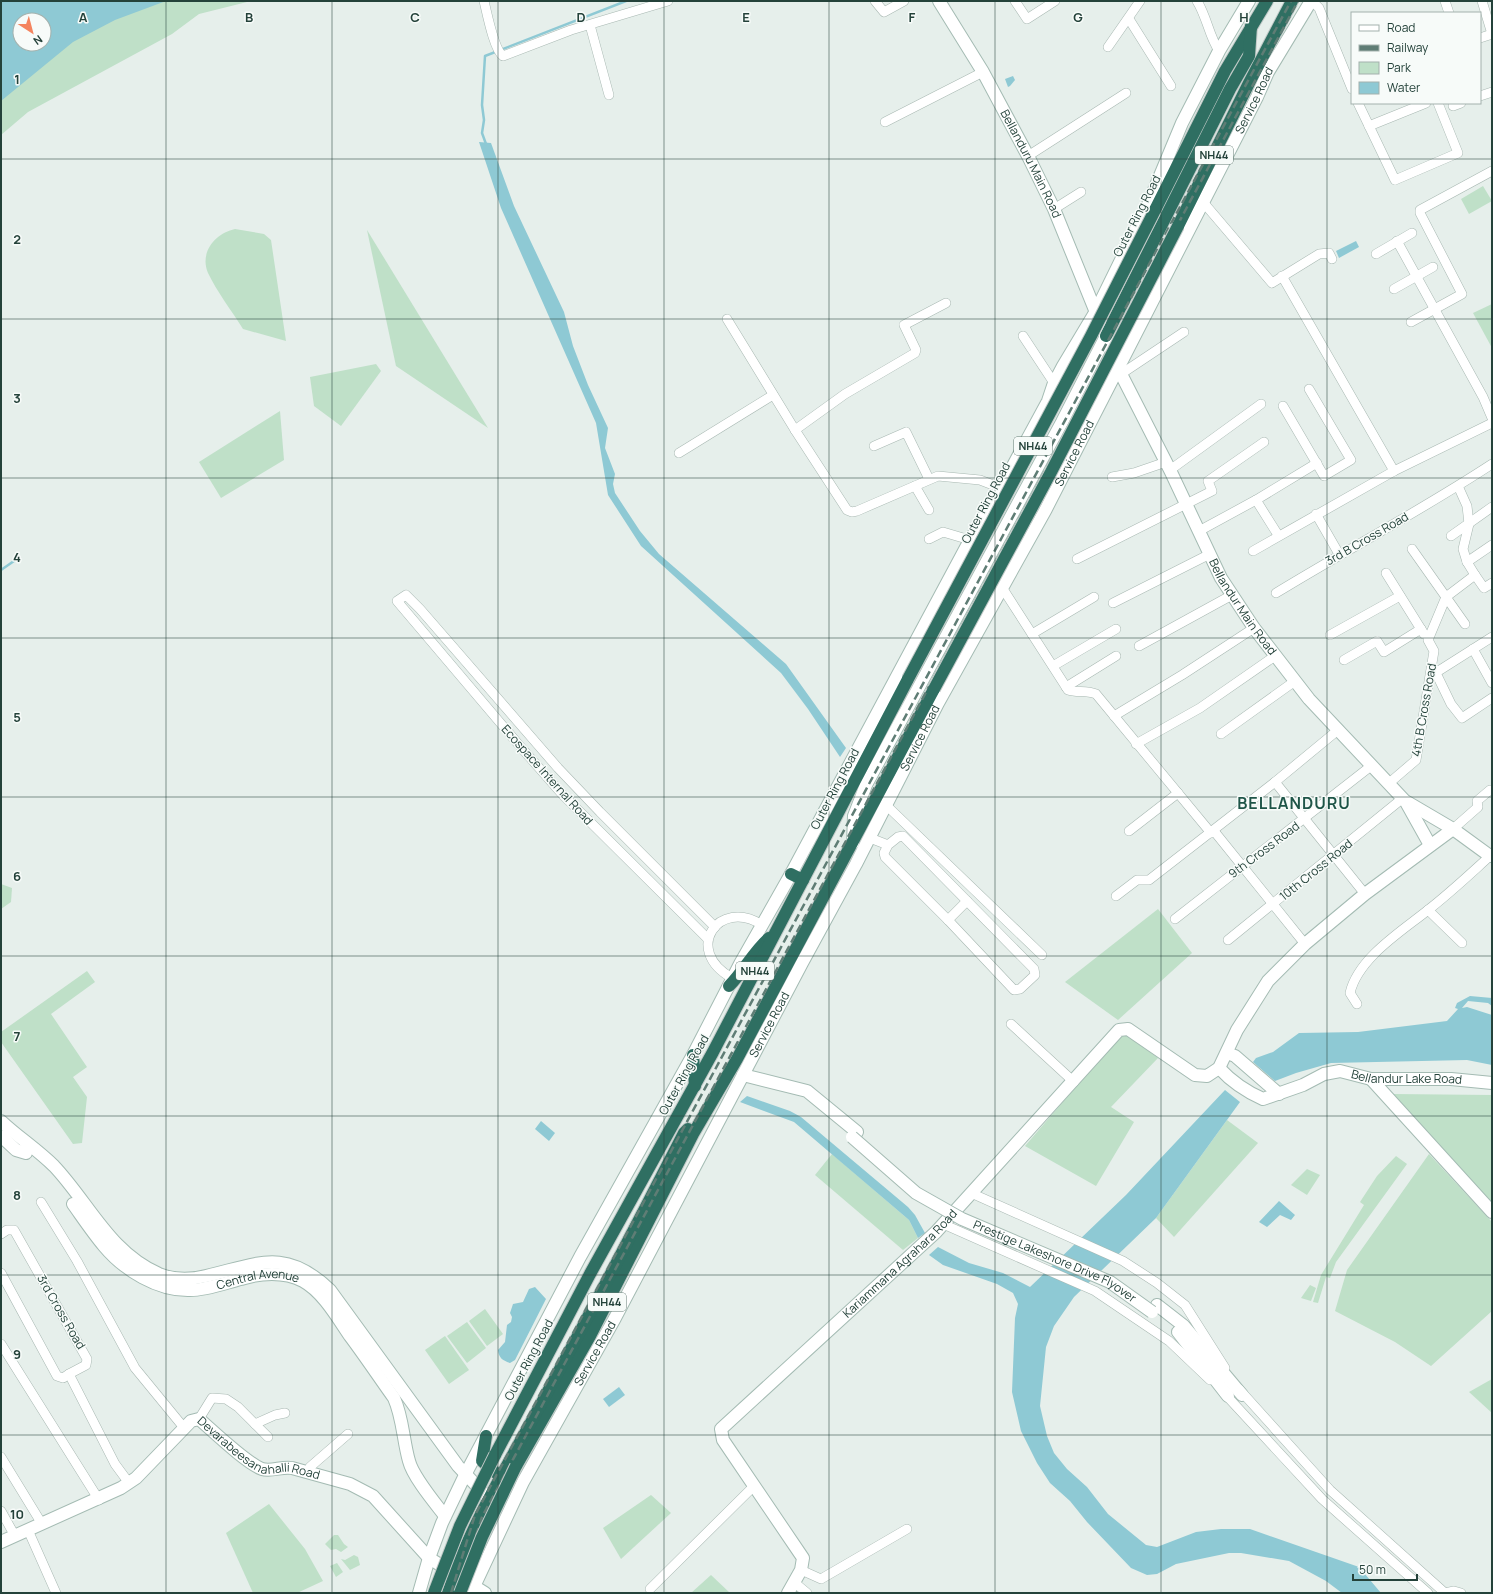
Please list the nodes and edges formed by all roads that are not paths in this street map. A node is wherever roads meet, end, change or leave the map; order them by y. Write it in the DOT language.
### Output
graph roads {
  1 [pos="484,1"];
  2 [pos="668,1"];
  3 [pos="875,1"];
  4 [pos="904,1"];
  5 [pos="940,1"];
  6 [pos="1014,1"];
  7 [pos="1055,1"];
  8 [pos="1140,1"];
  9 [pos="1197,1"];
  10 [pos="1249,1"];
  11 [pos="1267,1"];
  12 [pos="1292,1"];
  13 [pos="1311,1"];
  14 [pos="1445,1"];
  15 [pos="1482,1"];
  16 [pos="1449,12"];
  17 [pos="1129,19"];
  18 [pos="590,25"];
  19 [pos="1251,26"];
  20 [pos="1492,34"];
  21 [pos="1481,38"];
  22 [pos="1108,47"];
  23 [pos="1219,51"];
  24 [pos="1266,62"];
  25 [pos="983,72"];
  26 [pos="1349,75"];
  27 [pos="1171,86"];
  28 [pos="1492,92"];
  29 [pos="1126,93"];
  30 [pos="609,95"];
  31 [pos="1481,96"];
  32 [pos="1358,104"];
  33 [pos="1424,104"];
  34 [pos="1438,104"];
  35 [pos="885,122"];
  36 [pos="1369,126"];
  37 [pos="1028,156"];
  38 [pos="1492,171"];
  39 [pos="1081,192"];
  40 [pos="1204,202"];
  41 [pos="1054,209"];
  42 [pos="1412,233"];
  43 [pos="1397,241"];
  44 [pos="1376,254"];
  45 [pos="1332,259"];
  46 [pos="1433,267"];
  47 [pos="1282,276"];
  48 [pos="1417,276"];
  49 [pos="1394,289"];
  50 [pos="946,303"];
  51 [pos="1436,310"];
  52 [pos="1096,311"];
  53 [pos="727,319"];
  54 [pos="1411,322"];
  55 [pos="1184,332"];
  56 [pos="1024,336"];
  57 [pos="1106,336"];
  58 [pos="1119,371"];
  59 [pos="1054,383"];
  60 [pos="1309,389"];
  61 [pos="1492,393"];
  62 [pos="773,395"];
  63 [pos="1483,397"];
  64 [pos="1261,404"];
  65 [pos="1071,405"];
  66 [pos="1283,406"];
  67 [pos="1492,418"];
  68 [pos="1492,423"];
  69 [pos="795,430"];
  70 [pos="1086,433"];
  71 [pos="1264,442"];
  72 [pos="874,446"];
  73 [pos="679,453"];
  74 [pos="1317,463"];
  75 [pos="1492,464"];
  76 [pos="1168,466"];
  77 [pos="1394,471"];
  78 [pos="1112,477"];
  79 [pos="929,479"];
  80 [pos="915,486"];
  81 [pos="1458,486"];
  82 [pos="1001,488"];
  83 [pos="1256,500"];
  84 [pos="1186,505"];
  85 [pos="1492,507"];
  86 [pos="928,510"];
  87 [pos="1316,514"];
  88 [pos="1469,524"];
  89 [pos="1200,531"];
  90 [pos="1278,535"];
  91 [pos="1451,536"];
  92 [pos="929,540"];
  93 [pos="970,540"];
  94 [pos="1492,544"];
  95 [pos="1412,549"];
  96 [pos="1252,551"];
  97 [pos="1210,554"];
  98 [pos="1339,554"];
  99 [pos="1077,559"];
  100 [pos="1467,562"];
  101 [pos="1386,573"];
  102 [pos="1475,575"];
  103 [pos="1492,583"];
  104 [pos="1003,589"];
  105 [pos="1276,593"];
  106 [pos="1232,595"];
  107 [pos="1400,596"];
  108 [pos="1094,597"];
  109 [pos="1446,597"];
  110 [pos="1113,603"];
  111 [pos="420,610"];
  112 [pos="412,616"];
  113 [pos="1465,624"];
  114 [pos="1254,628"];
  115 [pos="1116,629"];
  116 [pos="1421,629"];
  117 [pos="440,631"];
  118 [pos="1032,634"];
  119 [pos="1330,635"];
  120 [pos="1492,637"];
  121 [pos="430,639"];
  122 [pos="1428,640"];
  123 [pos="1139,646"];
  124 [pos="1473,649"];
  125 [pos="1116,656"];
  126 [pos="1275,656"];
  127 [pos="1344,660"];
  128 [pos="1053,666"];
  129 [pos="1433,672"];
  130 [pos="1295,681"];
  131 [pos="1492,683"];
  132 [pos="1066,687"];
  133 [pos="494,693"];
  134 [pos="1492,698"];
  135 [pos="482,703"];
  136 [pos="1114,716"];
  137 [pos="1338,730"];
  138 [pos="1221,734"];
  139 [pos="1136,744"];
  140 [pos="1371,766"];
  141 [pos="558,768"];
  142 [pos="547,777"];
  143 [pos="1275,782"];
  144 [pos="1388,784"];
  145 [pos="1490,790"];
  146 [pos="1178,793"];
  147 [pos="1404,800"];
  148 [pos="887,806"];
  149 [pos="1304,819"];
  150 [pos="1453,829"];
  151 [pos="1129,831"];
  152 [pos="1212,832"];
  153 [pos="870,838"];
  154 [pos="853,843"];
  155 [pos="888,845"];
  156 [pos="1430,845"];
  157 [pos="1334,855"];
  158 [pos="1491,855"];
  159 [pos="1241,867"];
  160 [pos="791,874"];
  161 [pos="803,880"];
  162 [pos="1365,894"];
  163 [pos="1116,896"];
  164 [pos="967,901"];
  165 [pos="1273,904"];
  166 [pos="1428,910"];
  167 [pos="1175,919"];
  168 [pos="948,920"];
  169 [pos="757,922"];
  170 [pos="715,927"];
  171 [pos="775,932"];
  172 [pos="708,939"];
  173 [pos="1228,940"];
  174 [pos="1462,943"];
  175 [pos="1305,944"];
  176 [pos="1042,955"];
  177 [pos="728,979"];
  178 [pos="782,987"];
  179 [pos="1357,1004"];
  180 [pos="1011,1024"];
  181 [pos="1231,1054"];
  182 [pos="693,1055"];
  183 [pos="1222,1072"];
  184 [pos="741,1078"];
  185 [pos="1371,1079"];
  186 [pos="1074,1082"];
  187 [pos="1492,1083"];
  188 [pos="695,1086"];
  189 [pos="1279,1094"];
  190 [pos="707,1109"];
  191 [pos="1,1112"];
  192 [pos="1,1121"];
  193 [pos="1,1128"];
  194 [pos="1,1136"];
  195 [pos="31,1152"];
  196 [pos="971,1193"];
  197 [pos="41,1202"];
  198 [pos="1492,1212"];
  199 [pos="939,1228"];
  200 [pos="1,1234"];
  201 [pos="1,1273"];
  202 [pos="1154,1309"];
  203 [pos="1,1344"];
  204 [pos="69,1374"];
  205 [pos="1242,1395"];
  206 [pos="1228,1396"];
  207 [pos="285,1413"];
  208 [pos="200,1419"];
  209 [pos="255,1424"];
  210 [pos="185,1429"];
  211 [pos="348,1434"];
  212 [pos="486,1436"];
  213 [pos="268,1437"];
  214 [pos="1,1457"];
  215 [pos="308,1472"];
  216 [pos="465,1475"];
  217 [pos="502,1477"];
  218 [pos="129,1483"];
  219 [pos="754,1486"];
  220 [pos="99,1500"];
  221 [pos="490,1500"];
  222 [pos="509,1510"];
  223 [pos="1,1511"];
  224 [pos="445,1516"];
  225 [pos="42,1524"];
  226 [pos="907,1529"];
  227 [pos="28,1530"];
  228 [pos="15,1536"];
  229 [pos="1,1542"];
  230 [pos="429,1558"];
  231 [pos="801,1570"];
  232 [pos="454,1575"];
  233 [pos="791,1588"];
  234 [pos="650,1589"];
  235 [pos="472,1590"];
  236 [pos="56,1593"];
  237 [pos="419,1593"];
  238 [pos="434,1593"];
  239 [pos="448,1593"];
  240 [pos="460,1593"];
  241 [pos="485,1593"];
  242 [pos="807,1593"];
  243 [pos="1428,1593"];
  244 [pos="1445,1593"];
  245 [pos="1461,1593"];
  1 -- 18 [label="street"];
  2 -- 18 [label="street"];
  3 -- 4 [label="street"];
  5 -- 25 [label="street, Bellanduru Main Road"];
  6 -- 7 [label="street"];
  8 -- 17 [label="street"];
  9 -- 23 [label="street"];
  10 -- 23 [label="street"];
  11 -- 19 [label="highway, Outer Ring Road / NH44"];
  12 -- 24 [label="highway, NH44"];
  13 -- 24 [label="street, Service Road"];
  13 -- 26 [label="street"];
  14 -- 16 [label="street"];
  15 -- 20 [label="street"];
  17 -- 22 [label="street"];
  17 -- 27 [label="street"];
  18 -- 30 [label="street"];
  19 -- 57 [label="highway"];
  19 -- 161 [label="highway, Outer Ring Road / NH44, bridge"];
  20 -- 21 [label="street"];
  23 -- 52 [label="street"];
  24 -- 40 [label="street, Service Road"];
  24 -- 154 [label="highway, NH44, bridge"];
  25 -- 35 [label="street"];
  25 -- 37 [label="street, Bellanduru Main Road"];
  28 -- 31 [label="street"];
  29 -- 37 [label="street"];
  32 -- 36 [label="street"];
  33 -- 36 [label="street"];
  34 -- 36 [label="street"];
  37 -- 41 [label="street, Bellanduru Main Road"];
  38 -- 51 [label="street"];
  39 -- 41 [label="street"];
  40 -- 47 [label="street"];
  40 -- 58 [label="street, Service Road"];
  41 -- 52 [label="street, Bellanduru Main Road"];
  42 -- 43 [label="street"];
  43 -- 44 [label="street"];
  43 -- 48 [label="street"];
  45 -- 47 [label="street"];
  46 -- 48 [label="street"];
  47 -- 77 [label="street"];
  48 -- 49 [label="street"];
  48 -- 51 [label="street"];
  50 -- 69 [label="street"];
  51 -- 54 [label="street"];
  51 -- 63 [label="street"];
  52 -- 57 [label="street, Bellanduru Main Road"];
  52 -- 59 [label="street"];
  53 -- 62 [label="street"];
  55 -- 58 [label="street"];
  56 -- 59 [label="street"];
  57 -- 58 [label="street, Bellandur Main Road"];
  57 -- 65 [label="street"];
  58 -- 70 [label="street, Service Road"];
  58 -- 76 [label="street, Bellandur Main Road"];
  59 -- 65 [label="street"];
  59 -- 82 [label="street"];
  60 -- 74 [label="street"];
  61 -- 63 [label="street"];
  62 -- 69 [label="street"];
  62 -- 73 [label="street"];
  63 -- 67 [label="street"];
  64 -- 76 [label="street"];
  65 -- 70 [label="street"];
  65 -- 154 [label="street"];
  66 -- 74 [label="street"];
  68 -- 77 [label="street"];
  69 -- 80 [label="street"];
  70 -- 104 [label="street, Service Road"];
  71 -- 84 [label="street"];
  72 -- 79 [label="street"];
  74 -- 83 [label="street"];
  75 -- 81 [label="street, 3rd B Cross Road"];
  76 -- 78 [label="street"];
  76 -- 84 [label="street, Bellandur Main Road"];
  77 -- 87 [label="street"];
  79 -- 80 [label="street"];
  79 -- 82 [label="street"];
  80 -- 86 [label="street"];
  81 -- 88 [label="street"];
  81 -- 98 [label="street, 3rd B Cross Road"];
  82 -- 93 [label="street"];
  83 -- 89 [label="street"];
  83 -- 90 [label="street"];
  84 -- 89 [label="street, Bellandur Main Road"];
  84 -- 99 [label="street"];
  85 -- 88 [label="street"];
  87 -- 90 [label="street"];
  87 -- 98 [label="street"];
  88 -- 91 [label="street"];
  88 -- 100 [label="street"];
  89 -- 97 [label="street, Bellandur Main Road"];
  90 -- 96 [label="street"];
  92 -- 93 [label="street"];
  93 -- 160 [label="street"];
  94 -- 100 [label="street"];
  95 -- 109 [label="street"];
  97 -- 106 [label="street, Bellandur Main Road"];
  97 -- 110 [label="street"];
  98 -- 105 [label="street, 3rd B Cross Road"];
  100 -- 102 [label="street"];
  101 -- 107 [label="street, 4th B Cross Road"];
  102 -- 103 [label="street"];
  102 -- 109 [label="street"];
  104 -- 118 [label="street"];
  104 -- 148 [label="street, Service Road"];
  106 -- 114 [label="street, Bellandur Main Road"];
  106 -- 123 [label="street"];
  107 -- 116 [label="street, 4th B Cross Road"];
  107 -- 119 [label="street"];
  108 -- 118 [label="street"];
  109 -- 113 [label="street"];
  109 -- 122 [label="street"];
  111 -- 112 [label="street"];
  111 -- 112 [label="street, Ecospace Internal Road"];
  111 -- 117 [label="street, Ecospace Internal Road"];
  112 -- 121 [label="street, Ecospace Internal Road"];
  114 -- 126 [label="street, Bellandur Main Road"];
  114 -- 136 [label="street"];
  115 -- 128 [label="street"];
  116 -- 122 [label="street, 4th B Cross Road"];
  116 -- 127 [label="street"];
  117 -- 121 [label="street"];
  117 -- 133 [label="street, Ecospace Internal Road"];
  118 -- 128 [label="street"];
  120 -- 124 [label="street"];
  121 -- 135 [label="street, Ecospace Internal Road"];
  122 -- 129 [label="street, 4th B Cross Road"];
  124 -- 129 [label="street"];
  124 -- 131 [label="street"];
  125 -- 132 [label="street"];
  126 -- 130 [label="street, Bellandur Main Road"];
  126 -- 139 [label="street"];
  128 -- 132 [label="street"];
  129 -- 134 [label="street"];
  129 -- 144 [label="street, 4th B Cross Road"];
  130 -- 137 [label="street, Bellandur Main Road"];
  130 -- 138 [label="street"];
  132 -- 136 [label="street"];
  133 -- 135 [label="street"];
  133 -- 141 [label="street, Ecospace Internal Road"];
  135 -- 142 [label="street, Ecospace Internal Road"];
  136 -- 139 [label="street"];
  137 -- 140 [label="street, Bellandur Main Road"];
  137 -- 143 [label="street"];
  139 -- 146 [label="street"];
  140 -- 144 [label="street, Bellandur Main Road"];
  140 -- 149 [label="street, 9th Cross Road"];
  141 -- 142 [label="street"];
  141 -- 170 [label="street, Ecospace Internal Road"];
  142 -- 172 [label="street, Ecospace Internal Road"];
  143 -- 149 [label="street"];
  143 -- 152 [label="street"];
  144 -- 147 [label="street, Bellandur Main Road"];
  145 -- 150 [label="street"];
  146 -- 151 [label="street"];
  146 -- 152 [label="street"];
  147 -- 150 [label="street"];
  147 -- 156 [label="street, Bellandur Main Road"];
  147 -- 157 [label="street, 10th Cross Road"];
  148 -- 153 [label="street, Service Road"];
  148 -- 176 [label="street"];
  149 -- 157 [label="street"];
  149 -- 159 [label="street, 9th Cross Road"];
  150 -- 156 [label="street"];
  150 -- 158 [label="street"];
  152 -- 159 [label="street"];
  152 -- 163 [label="street"];
  153 -- 155 [label="street"];
  153 -- 178 [label="street, Service Road"];
  154 -- 178 [label="highway, NH44"];
  155 -- 164 [label="street"];
  155 -- 168 [label="street"];
  156 -- 162 [label="street"];
  157 -- 162 [label="street"];
  157 -- 165 [label="street, 10th Cross Road"];
  158 -- 166 [label="street"];
  159 -- 165 [label="street"];
  159 -- 167 [label="street, 9th Cross Road"];
  160 -- 161 [label="highway"];
  160 -- 169 [label="street"];
  161 -- 171 [label="highway, Outer Ring Road / NH44"];
  162 -- 175 [label="street"];
  164 -- 168 [label="street"];
  164 -- 168 [label="street"];
  165 -- 173 [label="street, 10th Cross Road"];
  165 -- 175 [label="street"];
  166 -- 174 [label="street"];
  166 -- 179 [label="street"];
  169 -- 170 [label="street"];
  169 -- 177 [label="street"];
  170 -- 172 [label="street"];
  171 -- 177 [label="highway"];
  171 -- 188 [label="highway, Outer Ring Road / NH44"];
  172 -- 177 [label="street"];
  175 -- 181 [label="street"];
  177 -- 182 [label="street"];
  178 -- 184 [label="street, Service Road"];
  178 -- 190 [label="highway, NH44"];
  180 -- 186 [label="street"];
  181 -- 183 [label="street"];
  181 -- 189 [label="street"];
  182 -- 188 [label="highway"];
  182 -- 212 [label="street"];
  183 -- 186 [label="street, Kariammana Agrahara Road"];
  183 -- 189 [label="street, Bellandur Lake Road"];
  184 -- 202 [label="street, Prestige Lakeshore Drive Flyover, bridge"];
  184 -- 222 [label="street, Service Road"];
  185 -- 187 [label="street, Bellandur Lake Road"];
  185 -- 189 [label="street, Bellandur Lake Road"];
  185 -- 198 [label="street"];
  186 -- 196 [label="street, Kariammana Agrahara Road"];
  188 -- 238 [label="highway, Outer Ring Road / NH44, bridge"];
  190 -- 217 [label="highway"];
  190 -- 240 [label="highway, NH44, bridge"];
  191 -- 195 [label="street"];
  192 -- 195 [label="street, Central Avenue"];
  193 -- 195 [label="street, Central Avenue"];
  194 -- 195 [label="street"];
  195 -- 216 [label="street, Central Avenue"];
  195 -- 224 [label="street, Central Avenue"];
  196 -- 199 [label="street, Kariammana Agrahara Road"];
  196 -- 205 [label="street"];
  197 -- 210 [label="street"];
  199 -- 206 [label="street"];
  199 -- 219 [label="street, Kariammana Agrahara Road"];
  200 -- 204 [label="street, 3rd Cross Road"];
  201 -- 204 [label="street"];
  202 -- 205 [label="street, Prestige Lakeshore Drive Flyover"];
  202 -- 206 [label="street, Prestige Lakeshore Drive Flyover"];
  203 -- 220 [label="street"];
  204 -- 218 [label="street"];
  205 -- 244 [label="street"];
  206 -- 243 [label="street"];
  207 -- 209 [label="street"];
  208 -- 209 [label="street"];
  208 -- 210 [label="street, Devarabeesanahalli Road"];
  208 -- 215 [label="street, Devarabeesanahalli Road"];
  209 -- 213 [label="street"];
  210 -- 218 [label="street, Devarabeesanahalli Road"];
  211 -- 215 [label="street"];
  212 -- 216 [label="street"];
  212 -- 217 [label="highway"];
  214 -- 225 [label="street"];
  215 -- 230 [label="street, Devarabeesanahalli Road"];
  216 -- 221 [label="street, Central Avenue"];
  216 -- 224 [label="street"];
  217 -- 221 [label="highway"];
  218 -- 220 [label="street, Devarabeesanahalli Road"];
  219 -- 231 [label="street, Kariammana Agrahara Road"];
  219 -- 234 [label="street"];
  220 -- 225 [label="street, Devarabeesanahalli Road"];
  221 -- 222 [label="street, Central Avenue"];
  221 -- 232 [label="highway"];
  222 -- 235 [label="street, Service Road"];
  223 -- 228 [label="street"];
  224 -- 230 [label="street"];
  225 -- 227 [label="street, Devarabeesanahalli Road"];
  226 -- 231 [label="street"];
  227 -- 228 [label="street, Devarabeesanahalli Road"];
  227 -- 236 [label="street"];
  228 -- 229 [label="street, Devarabeesanahalli Road"];
  230 -- 232 [label="street, Devarabeesanahalli Road"];
  230 -- 237 [label="street"];
  231 -- 233 [label="street"];
  232 -- 235 [label="street, Devarabeesanahalli Road"];
  232 -- 239 [label="highway"];
  233 -- 242 [label="street"];
  235 -- 241 [label="street, Devarabeesanahalli Road"];
  244 -- 245 [label="street"];
}
